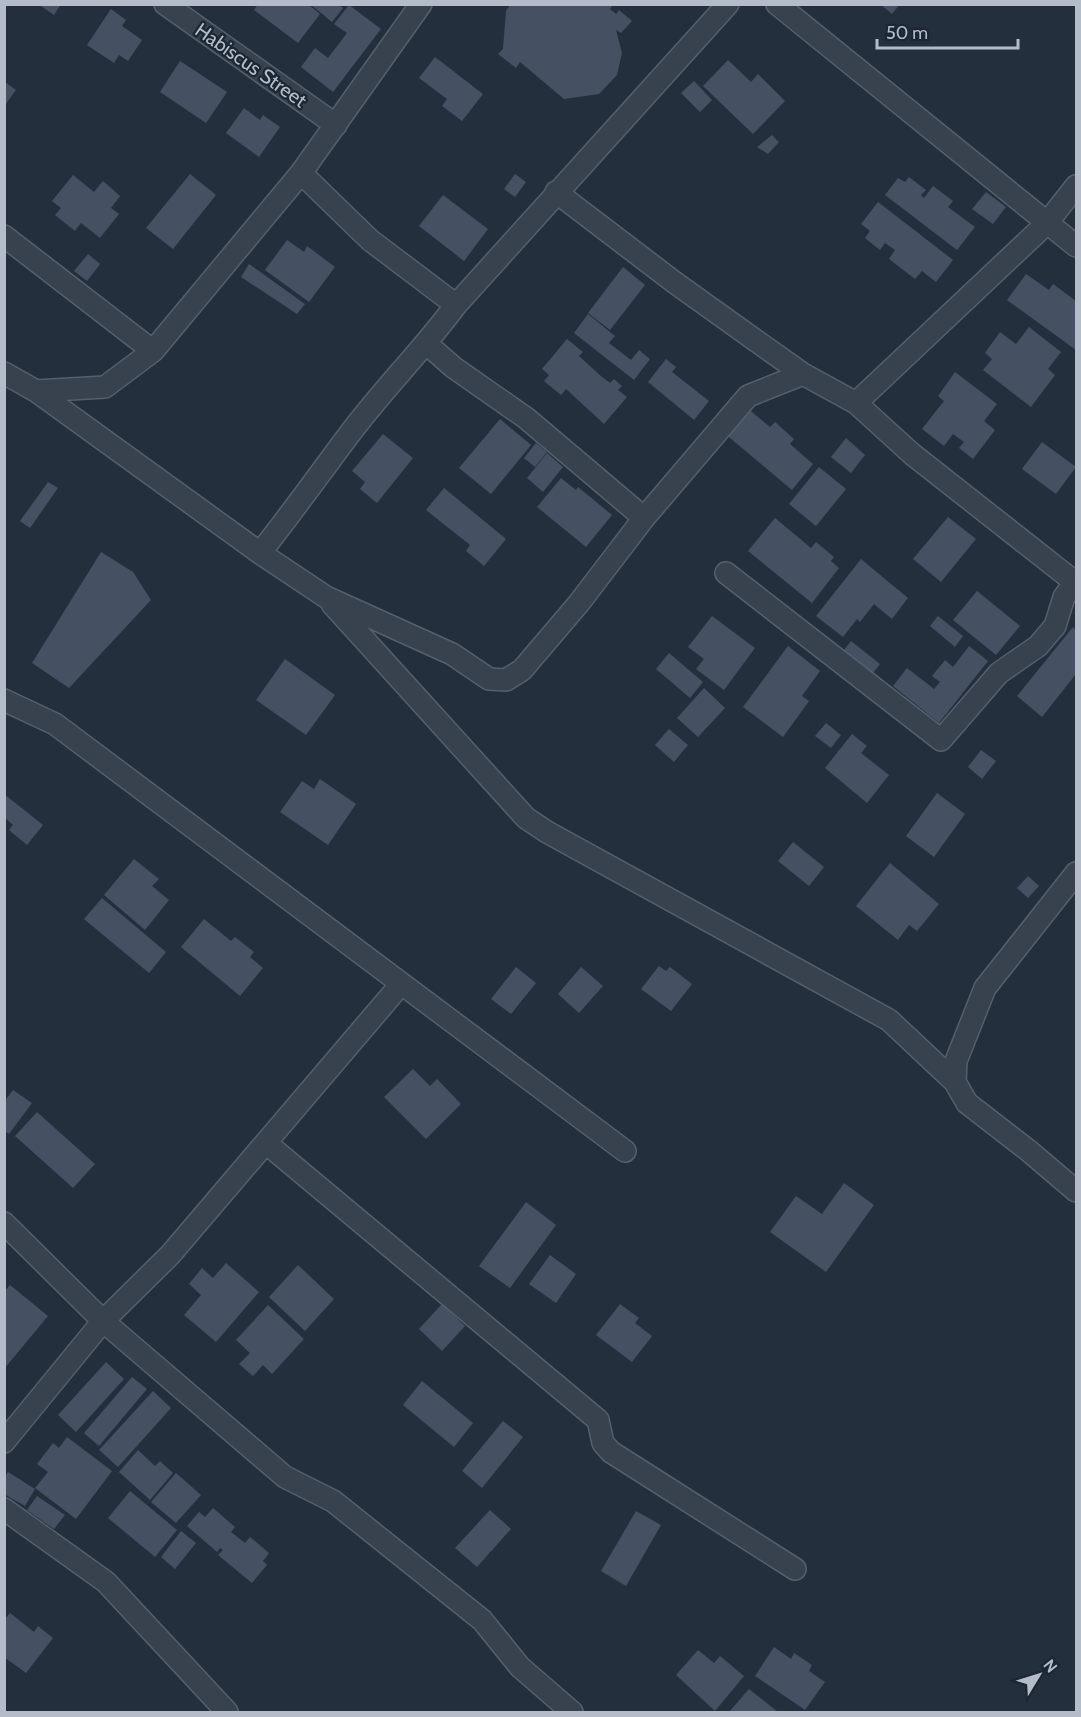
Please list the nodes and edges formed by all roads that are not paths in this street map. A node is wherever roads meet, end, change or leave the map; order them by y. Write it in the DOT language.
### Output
graph roads {
  1 [pos="165,4"];
  2 [pos="421,4"];
  3 [pos="728,4"];
  4 [pos="777,4"];
  5 [pos="336,125"];
  6 [pos="301,173"];
  7 [pos="1077,186"];
  8 [pos="556,192"];
  9 [pos="1047,223"];
  10 [pos="4,236"];
  11 [pos="1077,246"];
  12 [pos="456,305"];
  13 [pos="427,344"];
  14 [pos="153,351"];
  15 [pos="4,373"];
  16 [pos="803,374"];
  17 [pos="36,391"];
  18 [pos="856,404"];
  19 [pos="644,518"];
  20 [pos="260,553"];
  21 [pos="726,573"];
  22 [pos="1076,582"];
  23 [pos="326,597"];
  24 [pos="4,700"];
  25 [pos="1077,873"];
  26 [pos="401,984"];
  27 [pos="955,1082"];
  28 [pos="266,1143"];
  29 [pos="625,1151"];
  30 [pos="1077,1191"];
  31 [pos="4,1223"];
  32 [pos="103,1321"];
  33 [pos="4,1442"];
  34 [pos="4,1509"];
  35 [pos="795,1569"];
  36 [pos="227,1713"];
  37 [pos="572,1713"];
  1 -- 5 [label="street, Habiscus Street"];
  2 -- 5 [label="street"];
  3 -- 8 [label="street"];
  4 -- 9 [label="street"];
  5 -- 6 [label="street"];
  6 -- 12 [label="street"];
  6 -- 14 [label="street"];
  7 -- 9 [label="street"];
  8 -- 12 [label="street"];
  8 -- 16 [label="street"];
  9 -- 11 [label="street"];
  9 -- 18 [label="street"];
  10 -- 14 [label="street"];
  12 -- 13 [label="street"];
  13 -- 19 [label="street"];
  13 -- 20 [label="street"];
  14 -- 17 [label="street"];
  15 -- 17 [label="street"];
  16 -- 18 [label="street"];
  16 -- 19 [label="street"];
  17 -- 20 [label="street"];
  18 -- 22 [label="street"];
  19 -- 23 [label="street"];
  20 -- 23 [label="street"];
  21 -- 22 [label="street"];
  23 -- 27 [label="street"];
  24 -- 26 [label="street"];
  25 -- 27 [label="street"];
  26 -- 28 [label="street"];
  26 -- 29 [label="street"];
  27 -- 30 [label="street"];
  28 -- 32 [label="street"];
  28 -- 35 [label="street"];
  31 -- 32 [label="street"];
  32 -- 33 [label="street"];
  32 -- 37 [label="street"];
  34 -- 36 [label="street"];
}
